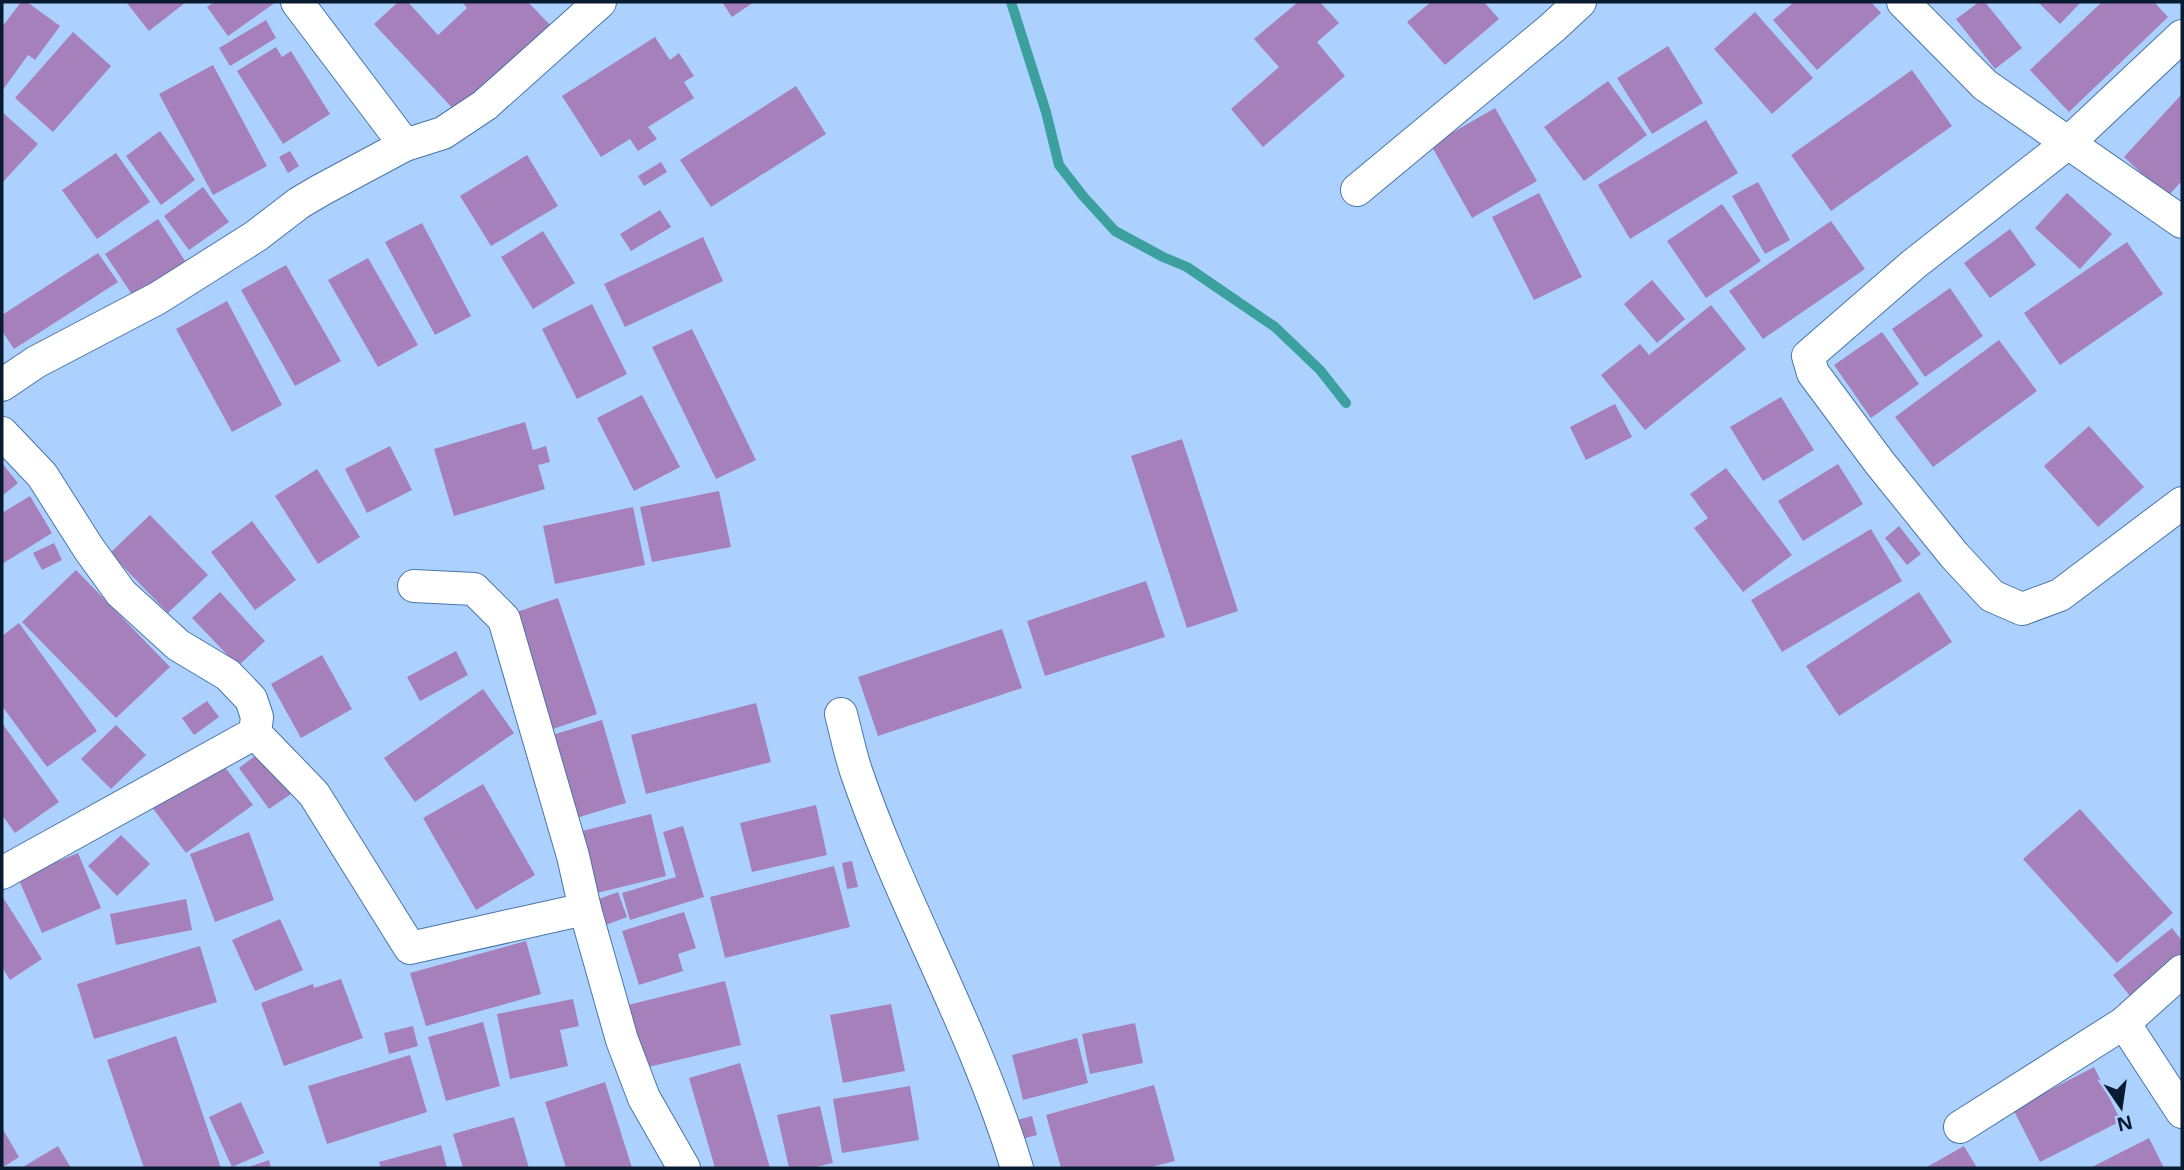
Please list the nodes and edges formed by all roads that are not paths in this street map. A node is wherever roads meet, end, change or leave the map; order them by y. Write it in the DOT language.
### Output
graph roads {
  1 [pos="297,2"];
  2 [pos="600,2"];
  3 [pos="1580,2"];
  4 [pos="1903,2"];
  5 [pos="2182,36"];
  6 [pos="2068,143"];
  7 [pos="405,145"];
  8 [pos="1357,190"];
  9 [pos="2182,222"];
  10 [pos="2,385"];
  11 [pos="2,433"];
  12 [pos="2182,503"];
  13 [pos="414,586"];
  14 [pos="841,714"];
  15 [pos="255,733"];
  16 [pos="2,873"];
  17 [pos="585,909"];
  18 [pos="2182,971"];
  19 [pos="2124,1023"];
  20 [pos="2182,1112"];
  21 [pos="1960,1127"];
  22 [pos="684,1168"];
  23 [pos="1017,1168"];
  1 -- 7 [label="street"];
  2 -- 7 [label="street"];
  3 -- 8 [label="street"];
  4 -- 6 [label="street"];
  5 -- 6 [label="street"];
  6 -- 9 [label="street"];
  6 -- 12 [label="street"];
  7 -- 10 [label="street"];
  11 -- 15 [label="street"];
  13 -- 17 [label="street"];
  14 -- 23 [label="street"];
  15 -- 16 [label="street"];
  15 -- 17 [label="street"];
  17 -- 22 [label="street"];
  18 -- 19 [label="street"];
  19 -- 20 [label="street"];
  19 -- 21 [label="street"];
}
